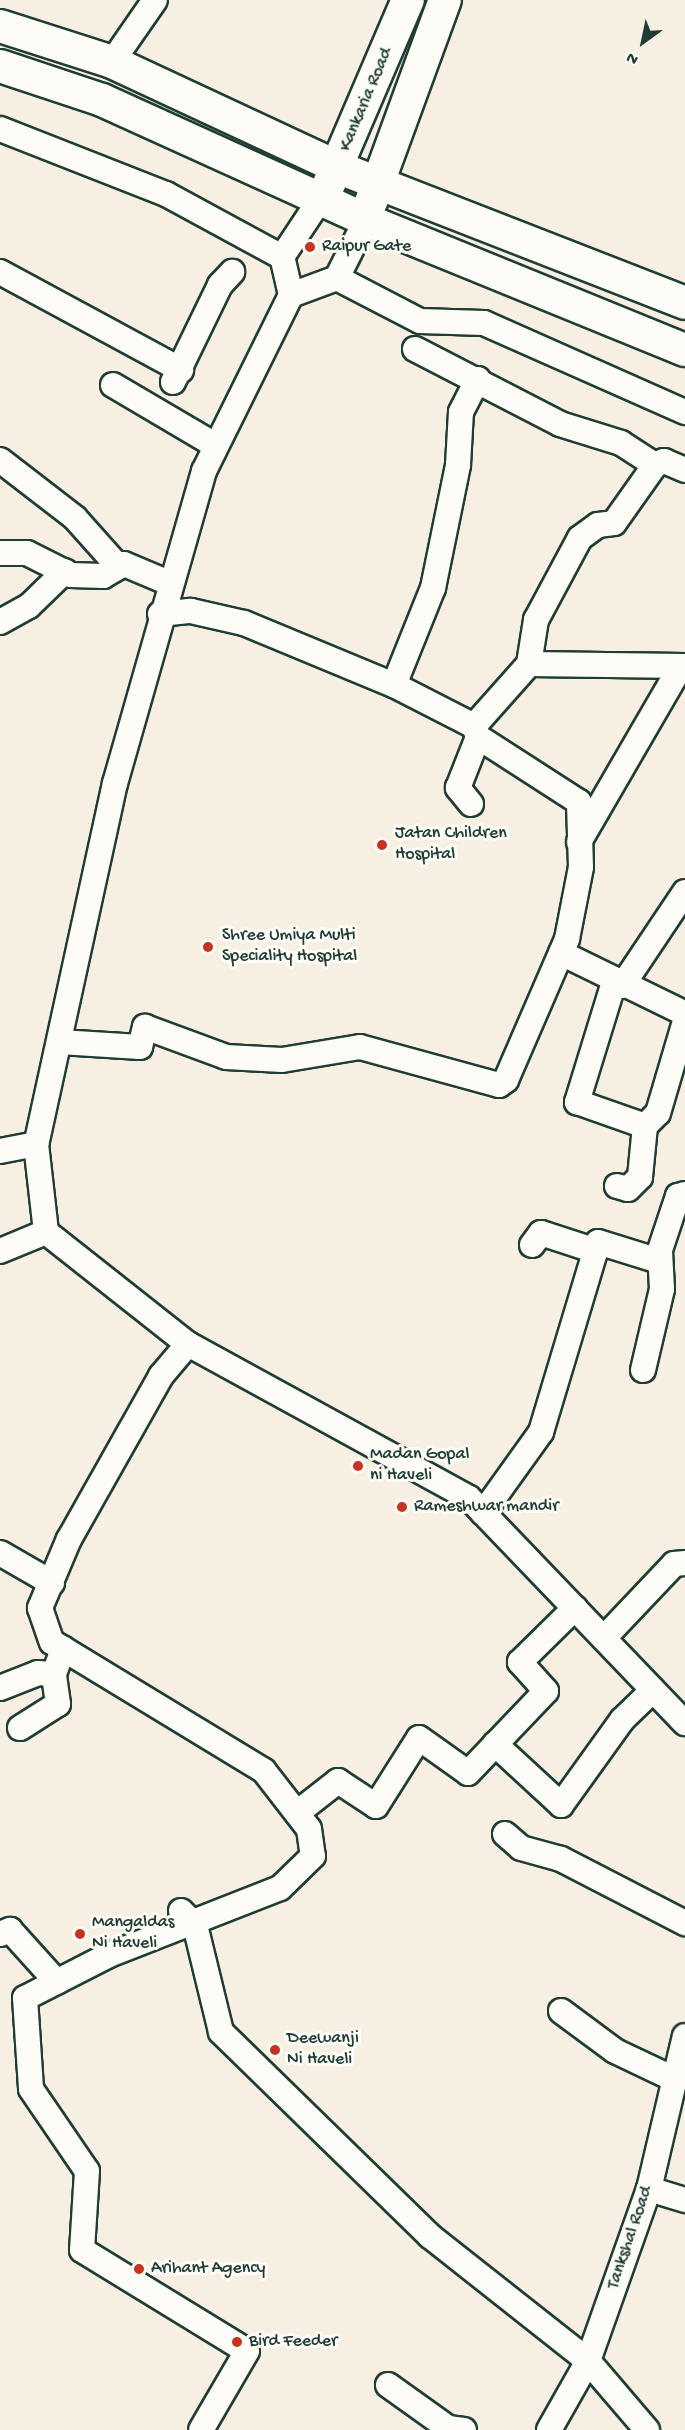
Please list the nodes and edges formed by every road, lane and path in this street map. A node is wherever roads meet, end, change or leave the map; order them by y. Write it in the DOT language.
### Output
graph roads {
  1 [pos="155,0"];
  2 [pos="408,0"];
  3 [pos="445,0"];
  4 [pos="0,26"];
  5 [pos="112,62"];
  6 [pos="0,66"];
  7 [pos="0,129"];
  8 [pos="339,168"];
  9 [pos="377,183"];
  10 [pos="321,198"];
  11 [pos="366,220"];
  12 [pos="282,257"];
  13 [pos="0,272"];
  14 [pos="232,272"];
  15 [pos="337,278"];
  16 [pos="291,295"];
  17 [pos="685,303"];
  18 [pos="415,349"];
  19 [pos="685,350"];
  20 [pos="478,379"];
  21 [pos="113,385"];
  22 [pos="685,412"];
  23 [pos="215,446"];
  24 [pos="0,460"];
  25 [pos="655,465"];
  26 [pos="685,470"];
  27 [pos="0,553"];
  28 [pos="116,564"];
  29 [pos="65,571"];
  30 [pos="169,583"];
  31 [pos="160,614"];
  32 [pos="0,622"];
  33 [pos="529,664"];
  34 [pos="682,667"];
  35 [pos="394,685"];
  36 [pos="476,732"];
  37 [pos="471,804"];
  38 [pos="578,844"];
  39 [pos="685,892"];
  40 [pos="561,953"];
  41 [pos="618,984"];
  42 [pos="683,1013"];
  43 [pos="60,1042"];
  44 [pos="645,1126"];
  45 [pos="36,1144"];
  46 [pos="0,1151"];
  47 [pos="617,1186"];
  48 [pos="685,1194"];
  49 [pos="46,1232"];
  50 [pos="532,1245"];
  51 [pos="0,1251"];
  52 [pos="596,1251"];
  53 [pos="659,1261"];
  54 [pos="188,1344"];
  55 [pos="643,1370"];
  56 [pos="483,1513"];
  57 [pos="0,1553"];
  58 [pos="685,1563"];
  59 [pos="52,1583"];
  60 [pos="575,1608"];
  61 [pos="604,1638"];
  62 [pos="63,1649"];
  63 [pos="54,1674"];
  64 [pos="0,1688"];
  65 [pos="653,1690"];
  66 [pos="685,1722"];
  67 [pos="20,1728"];
  68 [pos="495,1743"];
  69 [pos="297,1814"];
  70 [pos="505,1834"];
  71 [pos="188,1918"];
  72 [pos="685,1923"];
  73 [pos="0,1934"];
  74 [pos="57,1982"];
  75 [pos="561,2011"];
  76 [pos="685,2036"];
  77 [pos="674,2079"];
  78 [pos="649,2189"];
  79 [pos="685,2200"];
  80 [pos="588,2361"];
  81 [pos="388,2385"];
  82 [pos="440,2427"];
  83 [pos="201,2430"];
  84 [pos="464,2430"];
  85 [pos="549,2430"];
  86 [pos="648,2430"];
  1 -- 5 [label="street"];
  2 -- 8 [label="main road, Kankaria Road"];
  3 -- 9 [label="main road"];
  4 -- 5 [label="main road"];
  5 -- 8 [label="main road"];
  6 -- 10 [label="main road"];
  7 -- 12 [label="street"];
  8 -- 9 [label="main road"];
  8 -- 10 [label="main road, Kankaria Road"];
  9 -- 11 [label="main road"];
  9 -- 17 [label="main road"];
  10 -- 11 [label="main road"];
  10 -- 12 [label="street"];
  11 -- 15 [label="street"];
  11 -- 19 [label="main road"];
  12 -- 16 [label="street"];
  13 -- 14 [label="street"];
  15 -- 16 [label="street"];
  15 -- 22 [label="street"];
  16 -- 23 [label="street"];
  18 -- 20 [label="street"];
  20 -- 25 [label="street"];
  20 -- 35 [label="street"];
  21 -- 23 [label="street"];
  23 -- 30 [label="street"];
  24 -- 28 [label="street"];
  25 -- 26 [label="street"];
  25 -- 33 [label="street"];
  27 -- 29 [label="street"];
  28 -- 29 [label="street"];
  28 -- 30 [label="street"];
  29 -- 32 [label="street"];
  30 -- 31 [label="street"];
  31 -- 35 [label="street"];
  31 -- 43 [label="street"];
  33 -- 34 [label="street"];
  33 -- 36 [label="street"];
  34 -- 38 [label="street"];
  35 -- 36 [label="street"];
  36 -- 37 [label="street"];
  36 -- 38 [label="street"];
  38 -- 40 [label="street"];
  39 -- 41 [label="street"];
  40 -- 41 [label="street"];
  40 -- 43 [label="street"];
  41 -- 42 [label="street"];
  41 -- 44 [label="street"];
  42 -- 44 [label="street"];
  43 -- 45 [label="street"];
  44 -- 47 [label="street"];
  45 -- 46 [label="street"];
  45 -- 49 [label="street"];
  48 -- 53 [label="street"];
  49 -- 51 [label="street"];
  49 -- 54 [label="street"];
  50 -- 52 [label="street"];
  52 -- 53 [label="street"];
  52 -- 56 [label="street"];
  53 -- 55 [label="street"];
  54 -- 56 [label="street"];
  54 -- 59 [label="street"];
  56 -- 60 [label="street"];
  57 -- 59 [label="street"];
  58 -- 61 [label="street"];
  59 -- 62 [label="street"];
  60 -- 61 [label="street"];
  60 -- 68 [label="street"];
  61 -- 65 [label="street"];
  62 -- 63 [label="street"];
  62 -- 69 [label="street"];
  63 -- 64 [label="street"];
  63 -- 67 [label="street"];
  65 -- 66 [label="street"];
  65 -- 68 [label="street"];
  68 -- 69 [label="street"];
  69 -- 71 [label="street"];
  70 -- 72 [label="street"];
  71 -- 74 [label="street"];
  71 -- 80 [label="street"];
  73 -- 74 [label="street"];
  74 -- 83 [label="street"];
  75 -- 77 [label="street"];
  76 -- 77 [label="street, Tankshal Road"];
  77 -- 78 [label="street, Tankshal Road"];
  78 -- 79 [label="street"];
  78 -- 80 [label="street, Tankshal Road"];
  80 -- 85 [label="street, Tankshal Road"];
  80 -- 86 [label="street"];
  81 -- 82 [label="street"];
  82 -- 84 [label="street"];
}
